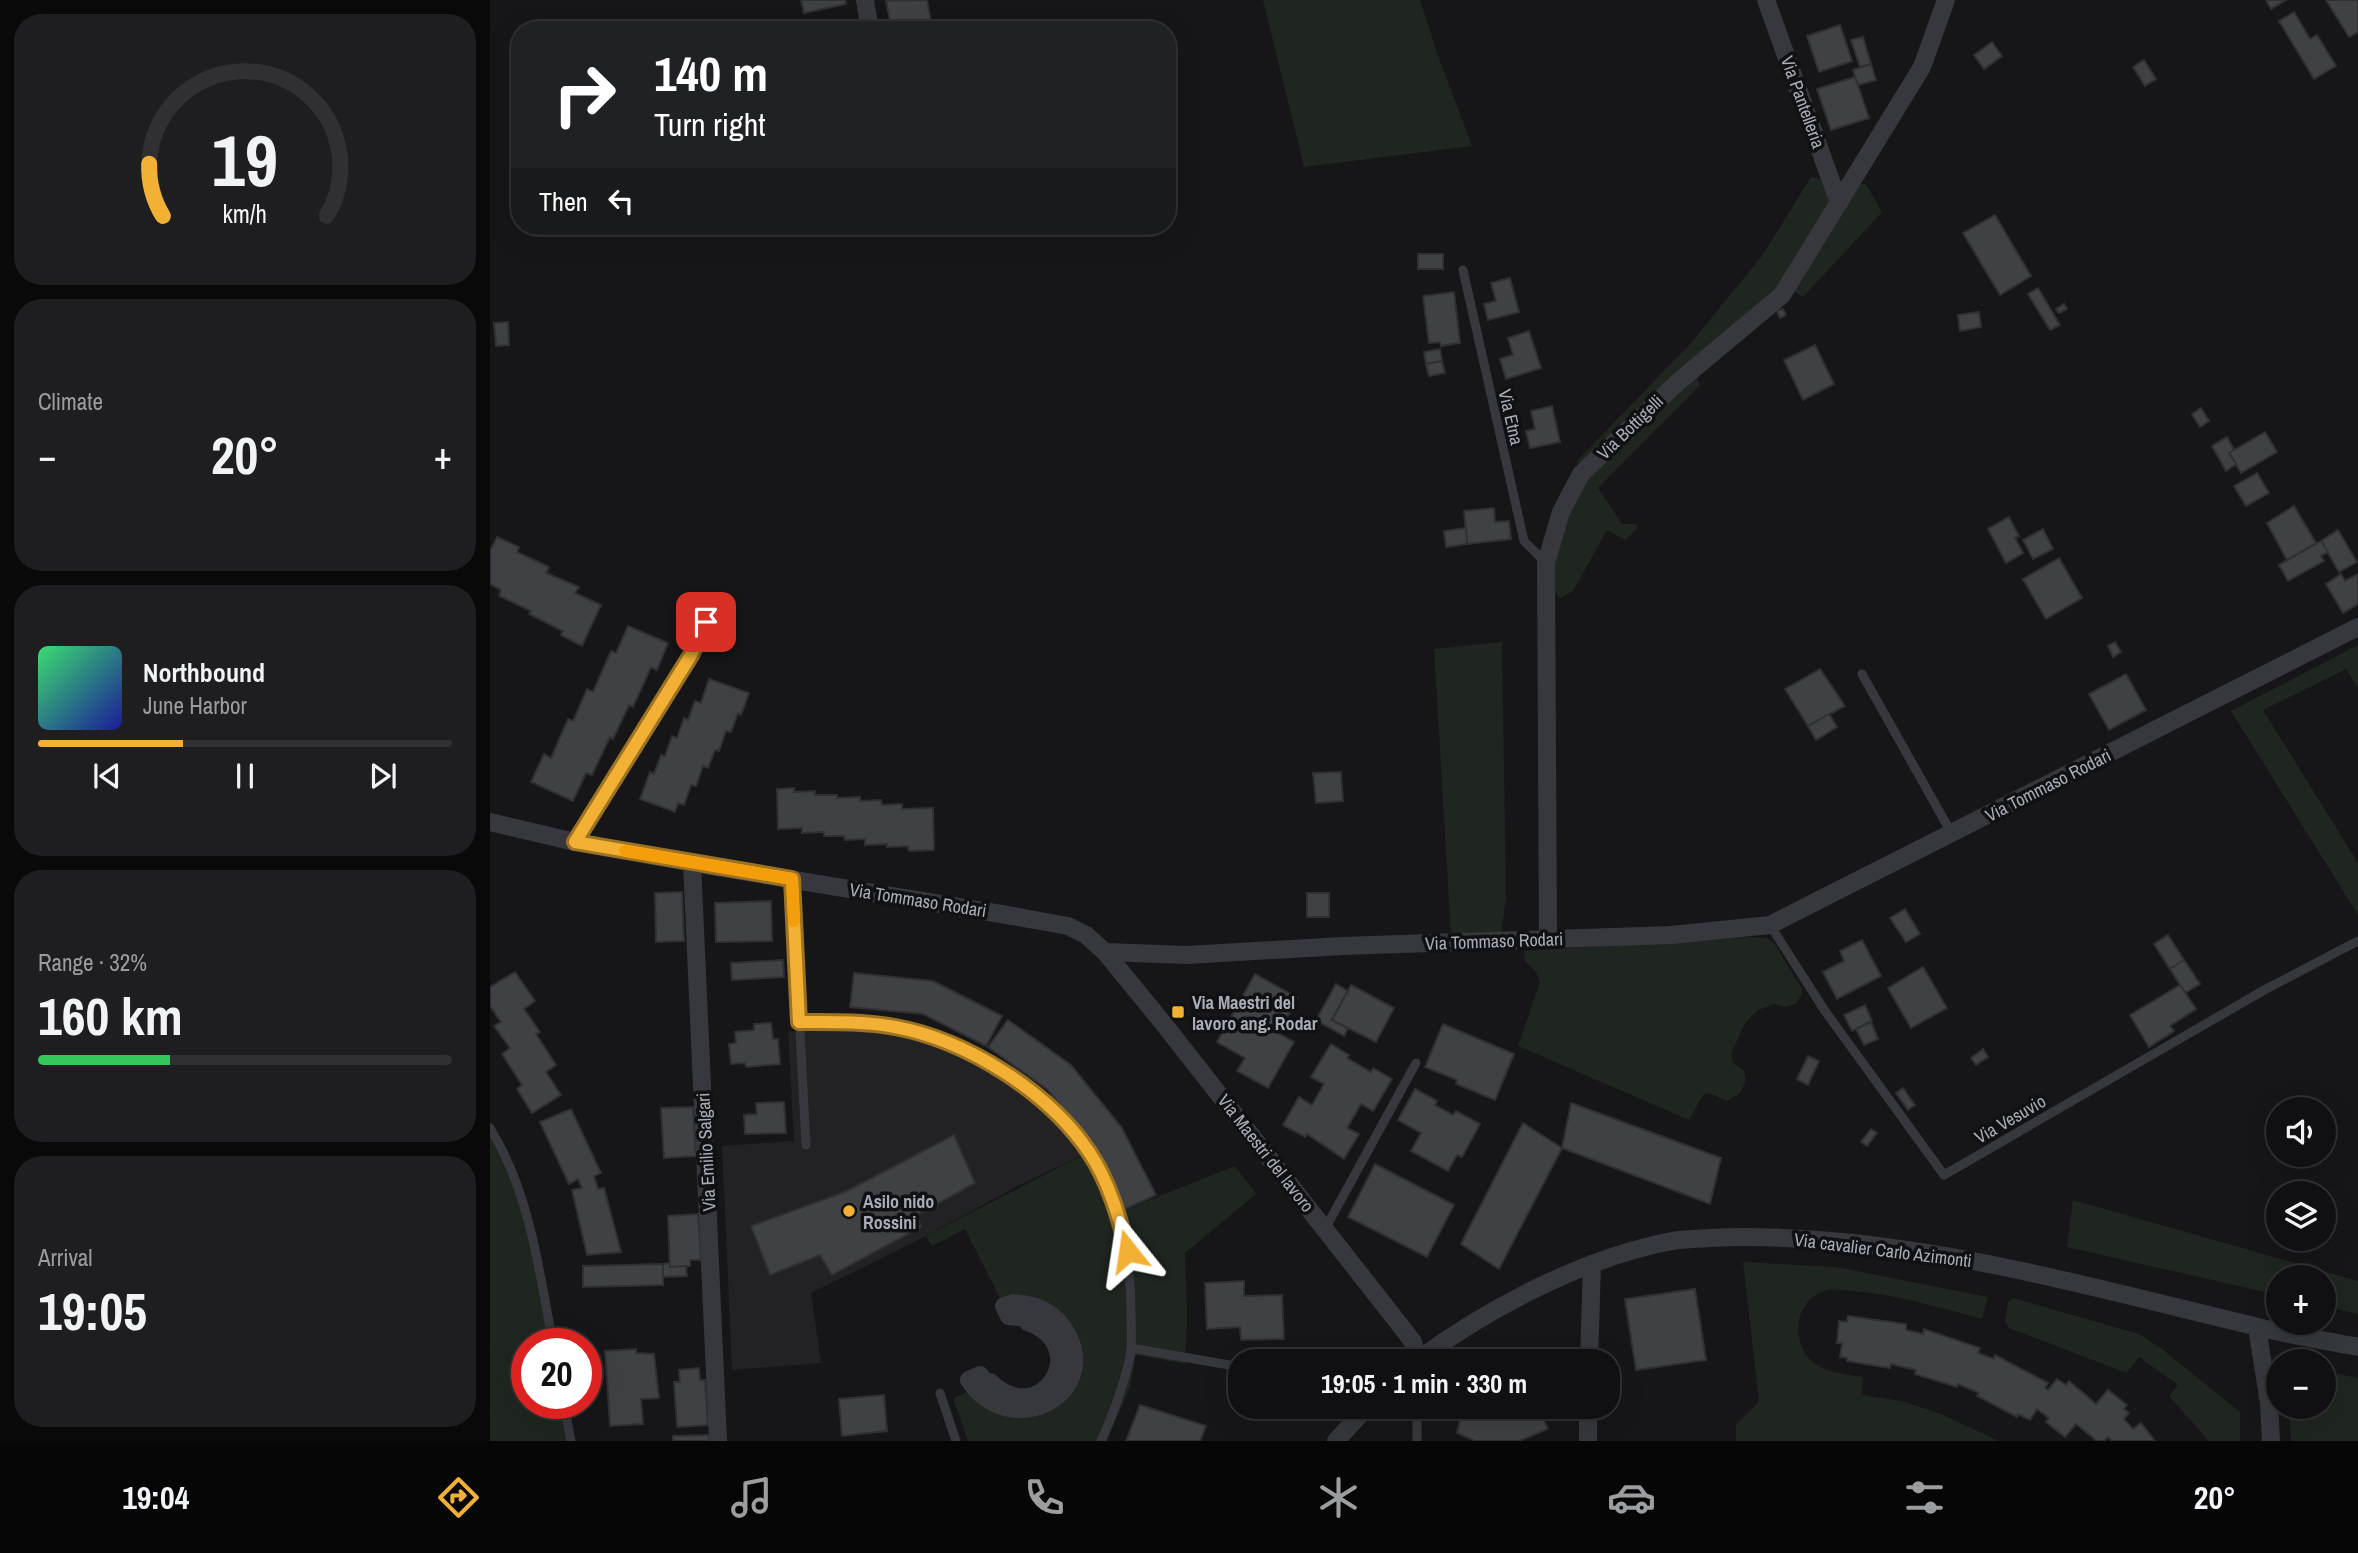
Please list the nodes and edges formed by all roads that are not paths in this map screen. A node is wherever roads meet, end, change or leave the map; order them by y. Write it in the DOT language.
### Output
graph roads {
  1 [pos="865,0"];
  2 [pos="1766,0"];
  3 [pos="1946,0"];
  4 [pos="868,21"];
  5 [pos="1839,203"];
  6 [pos="1463,270"];
  7 [pos="1546,563"];
  8 [pos="706,622"];
  9 [pos="2358,627"];
  10 [pos="1862,674"];
  11 [pos="490,822"];
  12 [pos="1952,834"];
  13 [pos="575,842"];
  14 [pos="692,863"];
  15 [pos="792,879"];
  16 [pos="1770,925"];
  17 [pos="1548,939"];
  18 [pos="2358,941"];
  19 [pos="1105,952"];
  20 [pos="799,1022"];
  21 [pos="1416,1063"];
  22 [pos="490,1128"];
  23 [pos="806,1145"];
  24 [pos="1325,1229"];
  25 [pos="1592,1264"];
  26 [pos="2257,1327"];
  27 [pos="550,1328"];
  28 [pos="2358,1347"];
  29 [pos="1131,1348"];
  30 [pos="1414,1349"];
  31 [pos="1434,1349"];
  32 [pos="1589,1349"];
  33 [pos="1228,1365"];
  34 [pos="1074,1369"];
  35 [pos="940,1393"];
  36 [pos="567,1419"];
  37 [pos="1356,1419"];
  38 [pos="1417,1419"];
  39 [pos="1588,1419"];
  40 [pos="571,1441"];
  41 [pos="718,1441"];
  42 [pos="956,1441"];
  43 [pos="1101,1441"];
  44 [pos="1336,1441"];
  45 [pos="1417,1441"];
  46 [pos="1588,1441"];
  47 [pos="2270,1441"];
  1 -- 4 [label="street"];
  2 -- 5 [label="street, Via Pantelleria"];
  3 -- 5 [label="street, Via Bottigelli"];
  5 -- 7 [label="street, Via Bottigelli"];
  6 -- 7 [label="lane, Via Etna"];
  7 -- 17 [label="street, Via Bottigelli"];
  8 -- 13 [label="street"];
  9 -- 12 [label="street, Via Tommaso Rodari"];
  10 -- 12 [label="lane"];
  11 -- 13 [label="street, Via Tommaso Rodari"];
  12 -- 16 [label="street, Via Tommaso Rodari"];
  13 -- 14 [label="street, Via Tommaso Rodari"];
  14 -- 15 [label="street, Via Tommaso Rodari"];
  14 -- 41 [label="street, Via Emilio Salgari"];
  15 -- 19 [label="street, Via Tommaso Rodari"];
  15 -- 20 [label="lane"];
  16 -- 17 [label="street, Via Tommaso Rodari"];
  16 -- 18 [label="lane, Via Vesuvio"];
  17 -- 19 [label="street, Via Tommaso Rodari"];
  19 -- 24 [label="street, Via Maestri del lavoro"];
  20 -- 23 [label="lane"];
  20 -- 29 [label="lane"];
  21 -- 24 [label="lane, Via Maestri del lavoro"];
  22 -- 27 [label="lane"];
  24 -- 30 [label="street, Via Maestri del lavoro"];
  25 -- 26 [label="street, Via cavalier Carlo Azimonti"];
  25 -- 31 [label="street, Via cavalier Carlo Azimonti"];
  25 -- 32 [label="street"];
  26 -- 28 [label="street, Via cavalier Carlo Azimonti"];
  26 -- 47 [label="street"];
  29 -- 33 [label="lane"];
  29 -- 43 [label="lane"];
  34 -- 34 [label="street"];
  35 -- 42 [label="lane"];
  36 -- 40 [label="lane"];
  37 -- 44 [label="street"];
  38 -- 45 [label="lane"];
  39 -- 46 [label="street"];
}
